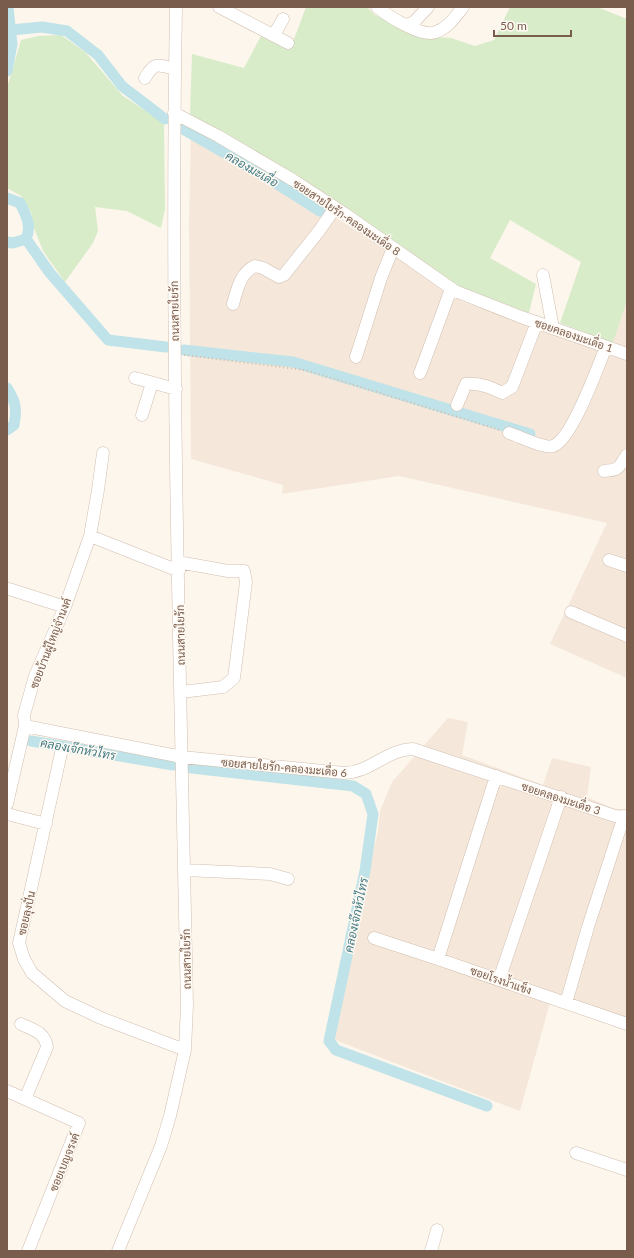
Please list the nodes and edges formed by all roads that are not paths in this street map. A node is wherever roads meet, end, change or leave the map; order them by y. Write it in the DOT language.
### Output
graph roads {
  1 [pos="176,7"];
  2 [pos="219,7"];
  3 [pos="377,7"];
  4 [pos="428,7"];
  5 [pos="463,7"];
  6 [pos="283,19"];
  7 [pos="407,25"];
  8 [pos="274,35"];
  9 [pos="288,43"];
  10 [pos="175,69"];
  11 [pos="145,78"];
  12 [pos="174,113"];
  13 [pos="335,208"];
  14 [pos="393,248"];
  15 [pos="543,274"];
  16 [pos="450,289"];
  17 [pos="233,304"];
  18 [pos="521,317"];
  19 [pos="537,322"];
  20 [pos="553,328"];
  21 [pos="606,347"];
  22 [pos="627,354"];
  23 [pos="356,357"];
  24 [pos="420,373"];
  25 [pos="135,378"];
  26 [pos="152,383"];
  27 [pos="176,390"];
  28 [pos="457,405"];
  29 [pos="142,415"];
  30 [pos="509,433"];
  31 [pos="103,453"];
  32 [pos="627,455"];
  33 [pos="604,471"];
  34 [pos="90,536"];
  35 [pos="609,560"];
  36 [pos="179,566"];
  37 [pos="627,566"];
  38 [pos="9,589"];
  39 [pos="64,607"];
  40 [pos="571,612"];
  41 [pos="627,636"];
  42 [pos="181,692"];
  43 [pos="25,726"];
  44 [pos="61,753"];
  45 [pos="182,757"];
  46 [pos="496,776"];
  47 [pos="561,797"];
  48 [pos="7,804"];
  49 [pos="7,814"];
  50 [pos="626,816"];
  51 [pos="46,824"];
  52 [pos="184,870"];
  53 [pos="288,878"];
  54 [pos="374,938"];
  55 [pos="438,959"];
  56 [pos="499,980"];
  57 [pos="566,1003"];
  58 [pos="626,1022"];
  59 [pos="21,1024"];
  60 [pos="185,1050"];
  61 [pos="7,1091"];
  62 [pos="25,1099"];
  63 [pos="576,1153"];
  64 [pos="627,1170"];
  65 [pos="437,1230"];
  66 [pos="28,1251"];
  67 [pos="118,1251"];
  68 [pos="431,1251"];
  1 -- 10 [label="street, ถนนสายใยรัก"];
  2 -- 8 [label="street"];
  3 -- 7 [label="street"];
  4 -- 7 [label="street"];
  5 -- 7 [label="street"];
  6 -- 8 [label="street"];
  8 -- 9 [label="street"];
  10 -- 11 [label="street"];
  10 -- 12 [label="street, ถนนสายใยรัก"];
  12 -- 13 [label="street, ซอยสายใยรัก-คลองมะเดื่อ 8"];
  12 -- 27 [label="street, ถนนสายใยรัก"];
  13 -- 14 [label="street, ซอยสายใยรัก-คลองมะเดื่อ 8"];
  13 -- 17 [label="street"];
  14 -- 16 [label="street, ซอยสายใยรัก-คลองมะเดื่อ 8"];
  14 -- 23 [label="street"];
  15 -- 20 [label="street"];
  16 -- 18 [label="street, ซอยสายใยรัก-คลองมะเดื่อ 8"];
  16 -- 24 [label="street"];
  18 -- 19 [label="street, ซอยคลองมะเดื่อ 1"];
  19 -- 20 [label="street, ซอยคลองมะเดื่อ 1"];
  19 -- 28 [label="street"];
  20 -- 21 [label="street, ซอยคลองมะเดื่อ 1"];
  21 -- 22 [label="street, ซอยคลองมะเดื่อ 1"];
  21 -- 30 [label="street"];
  25 -- 26 [label="street"];
  26 -- 27 [label="street"];
  26 -- 29 [label="street"];
  27 -- 36 [label="street, ถนนสายใยรัก"];
  31 -- 34 [label="street, ซอยบ้านผู้ใหญ่จำนงค์"];
  32 -- 33 [label="street"];
  34 -- 36 [label="street"];
  34 -- 39 [label="street, ซอยบ้านผู้ใหญ่จำนงค์"];
  35 -- 37 [label="street"];
  36 -- 42 [label="street, ถนนสายใยรัก"];
  36 -- 42 [label="street"];
  38 -- 39 [label="street"];
  39 -- 43 [label="street, ซอยบ้านผู้ใหญ่จำนงค์"];
  40 -- 41 [label="street"];
  42 -- 45 [label="street, ถนนสายใยรัก"];
  43 -- 45 [label="street"];
  43 -- 48 [label="street, ซอยบ้านผู้ใหญ่จำนงค์"];
  44 -- 51 [label="street, ซอยลุงปั่น"];
  45 -- 46 [label="street, ซอยสายใยรัก-คลองมะเดื่อ 6"];
  45 -- 52 [label="street, ถนนสายใยรัก"];
  46 -- 47 [label="street, ซอยคลองมะเดื่อ 3"];
  46 -- 55 [label="street"];
  47 -- 50 [label="street, ซอยคลองมะเดื่อ 3"];
  47 -- 56 [label="street"];
  49 -- 51 [label="street"];
  50 -- 57 [label="street"];
  51 -- 60 [label="street, ซอยลุงปั่น"];
  52 -- 53 [label="street"];
  52 -- 60 [label="street, ถนนสายใยรัก"];
  54 -- 55 [label="street, ซอยโรงน้ำแข็ง"];
  55 -- 56 [label="street, ซอยโรงน้ำแข็ง"];
  56 -- 57 [label="street, ซอยโรงน้ำแข็ง"];
  57 -- 58 [label="street, ซอยโรงน้ำแข็ง"];
  59 -- 62 [label="street"];
  60 -- 67 [label="street, ถนนสายใยรัก"];
  61 -- 62 [label="street, ซอยเบญจรงค์"];
  62 -- 66 [label="street, ซอยเบญจรงค์"];
  63 -- 64 [label="street"];
  65 -- 68 [label="street"];
}
